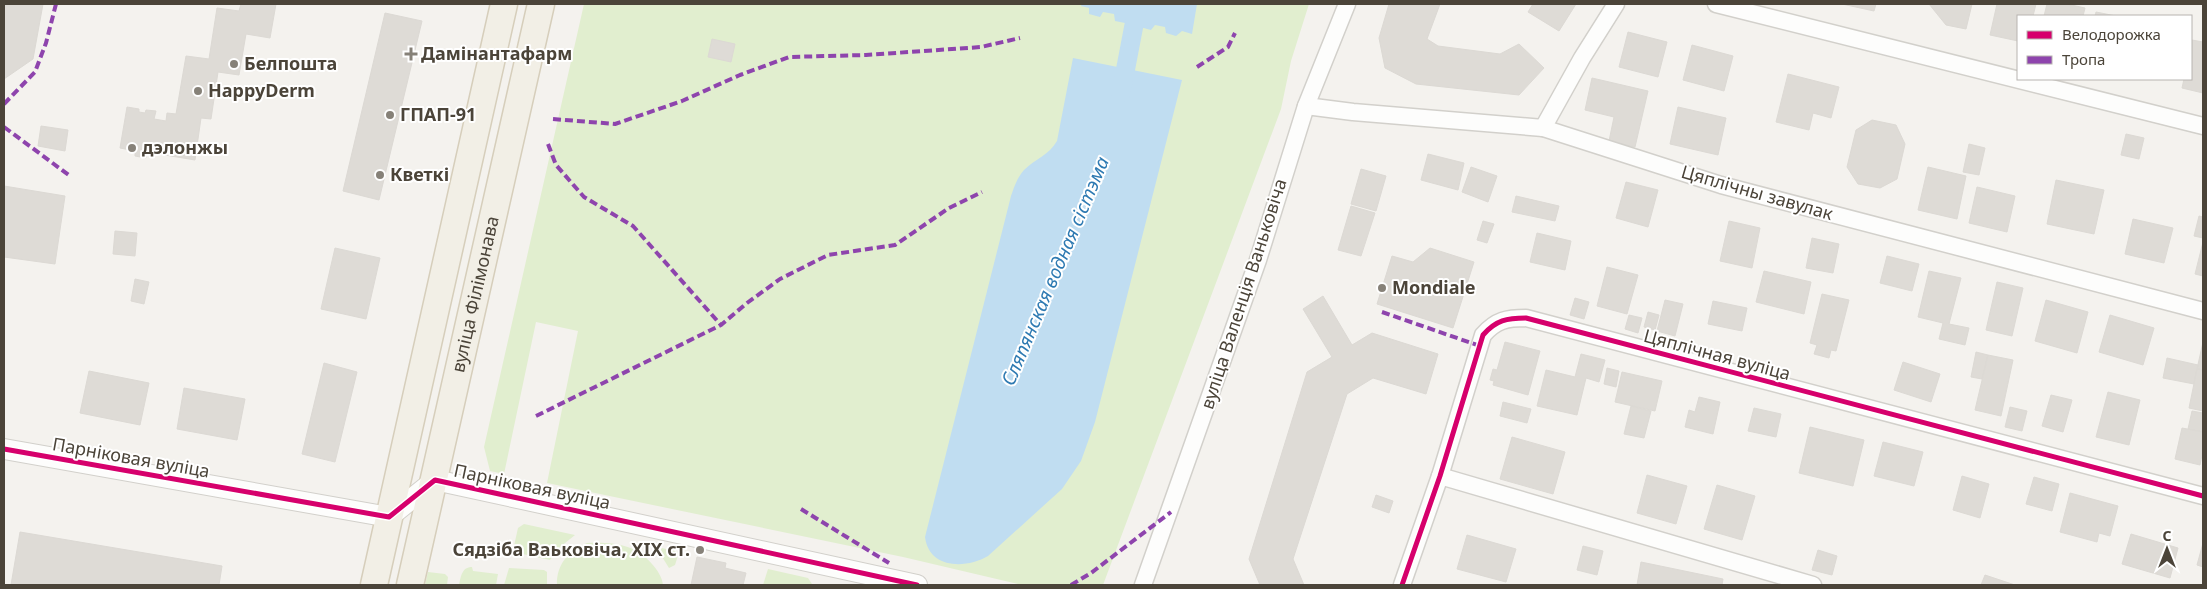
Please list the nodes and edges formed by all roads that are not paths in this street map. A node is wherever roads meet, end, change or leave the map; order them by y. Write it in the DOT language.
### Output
graph roads {
  1 [pos="504,4"];
  2 [pos="542,4"];
  3 [pos="1347,4"];
  4 [pos="1616,4"];
  5 [pos="1716,4"];
  6 [pos="492,60"];
  7 [pos="527,68"];
  8 [pos="2017,79"];
  9 [pos="2019,80"];
  10 [pos="1306,106"];
  11 [pos="2203,126"];
  12 [pos="1543,128"];
  13 [pos="2203,311"];
  14 [pos="4,449"];
  15 [pos="1440,476"];
  16 [pos="435,480"];
  17 [pos="2203,496"];
  18 [pos="389,517"];
  19 [pos="912,584"];
  20 [pos="374,585"];
  21 [pos="410,585"];
  22 [pos="1144,585"];
  23 [pos="1402,585"];
  24 [pos="1813,585"];
  1 -- 6 [label="main road, вуліца Філімонава"];
  2 -- 7 [label="main road, вуліца Філімонава"];
  3 -- 10 [label="street, вуліца Валенція Ваньковіча"];
  4 -- 12 [label="street"];
  5 -- 8 [label="street"];
  6 -- 7 [label="main road"];
  6 -- 18 [label="main road, вуліца Філімонава"];
  7 -- 16 [label="main road, вуліца Філімонава"];
  9 -- 11 [label="street"];
  10 -- 12 [label="street, Цяплічны завулак"];
  10 -- 22 [label="street, вуліца Валенція Ваньковіча"];
  12 -- 13 [label="street, Цяплічны завулак"];
  14 -- 18 [label="street, Парніковая вуліца"];
  15 -- 17 [label="street, Цяплічная вуліца"];
  15 -- 23 [label="street, Цяплічная вуліца"];
  15 -- 24 [label="street"];
  16 -- 18 [label="street, Парніковая вуліца"];
  16 -- 19 [label="street, Парніковая вуліца"];
  16 -- 21 [label="main road, вуліца Філімонава"];
  18 -- 20 [label="main road, вуліца Філімонава"];
}
